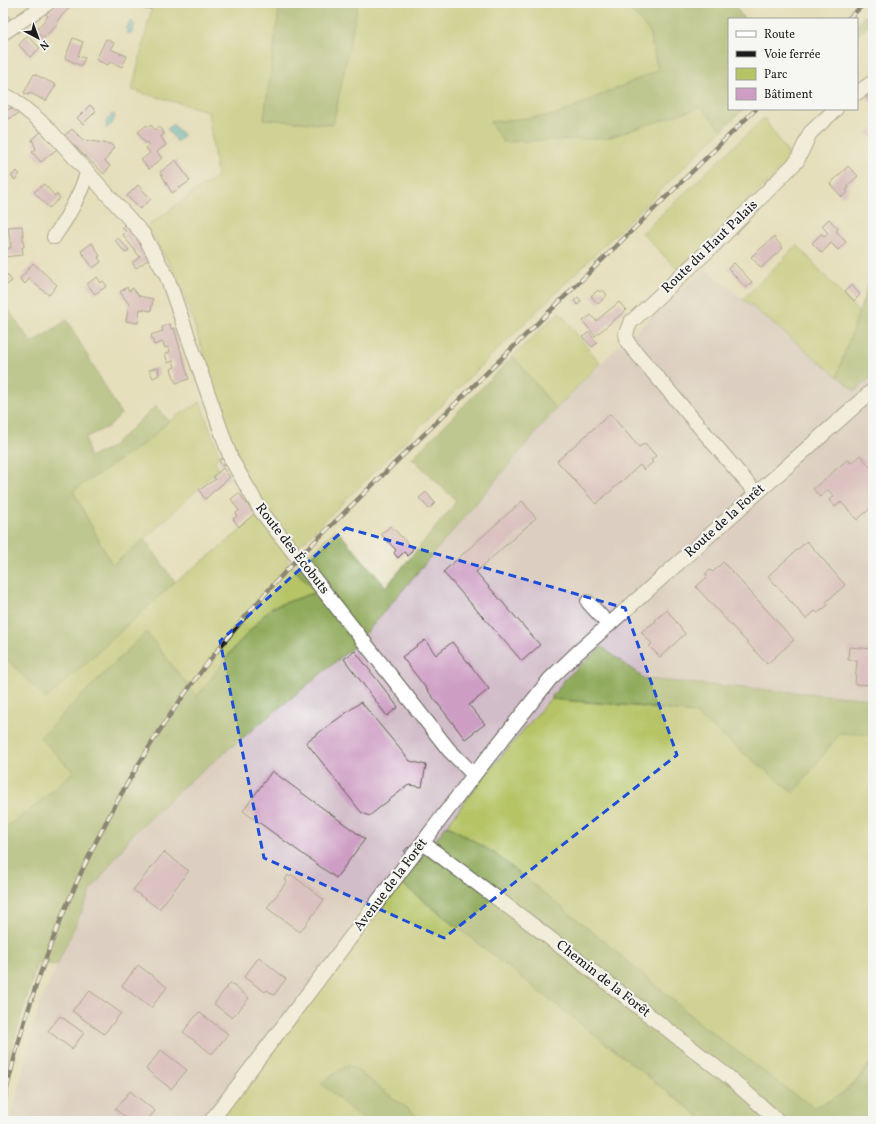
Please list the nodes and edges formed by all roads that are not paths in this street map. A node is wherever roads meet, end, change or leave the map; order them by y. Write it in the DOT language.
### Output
graph roads {
  1 [pos="48,3"];
  2 [pos="3,33"];
  3 [pos="873,82"];
  4 [pos="858,91"];
  5 [pos="3,94"];
  6 [pos="835,110"];
  7 [pos="87,174"];
  8 [pos="54,238"];
  9 [pos="873,390"];
  10 [pos="756,493"];
  11 [pos="588,602"];
  12 [pos="609,625"];
  13 [pos="577,653"];
  14 [pos="474,775"];
  15 [pos="423,843"];
  16 [pos="211,1121"];
  17 [pos="778,1121"];
  1 -- 2 [label="street"];
  3 -- 4 [label="street"];
  5 -- 7 [label="street, Route des Écobuts"];
  6 -- 10 [label="street, Route du Haut Palais"];
  7 -- 8 [label="street"];
  7 -- 14 [label="street, Route des Écobuts"];
  9 -- 10 [label="street, Route de la Forêt"];
  10 -- 12 [label="street, Route de la Forêt"];
  11 -- 12 [label="street"];
  12 -- 13 [label="street, Route de la Forêt"];
  13 -- 14 [label="street, Avenue de la Forêt"];
  14 -- 15 [label="street, Avenue de la Forêt"];
  15 -- 16 [label="street, Avenue de la Forêt"];
  15 -- 17 [label="street, Chemin de la Forêt"];
}
